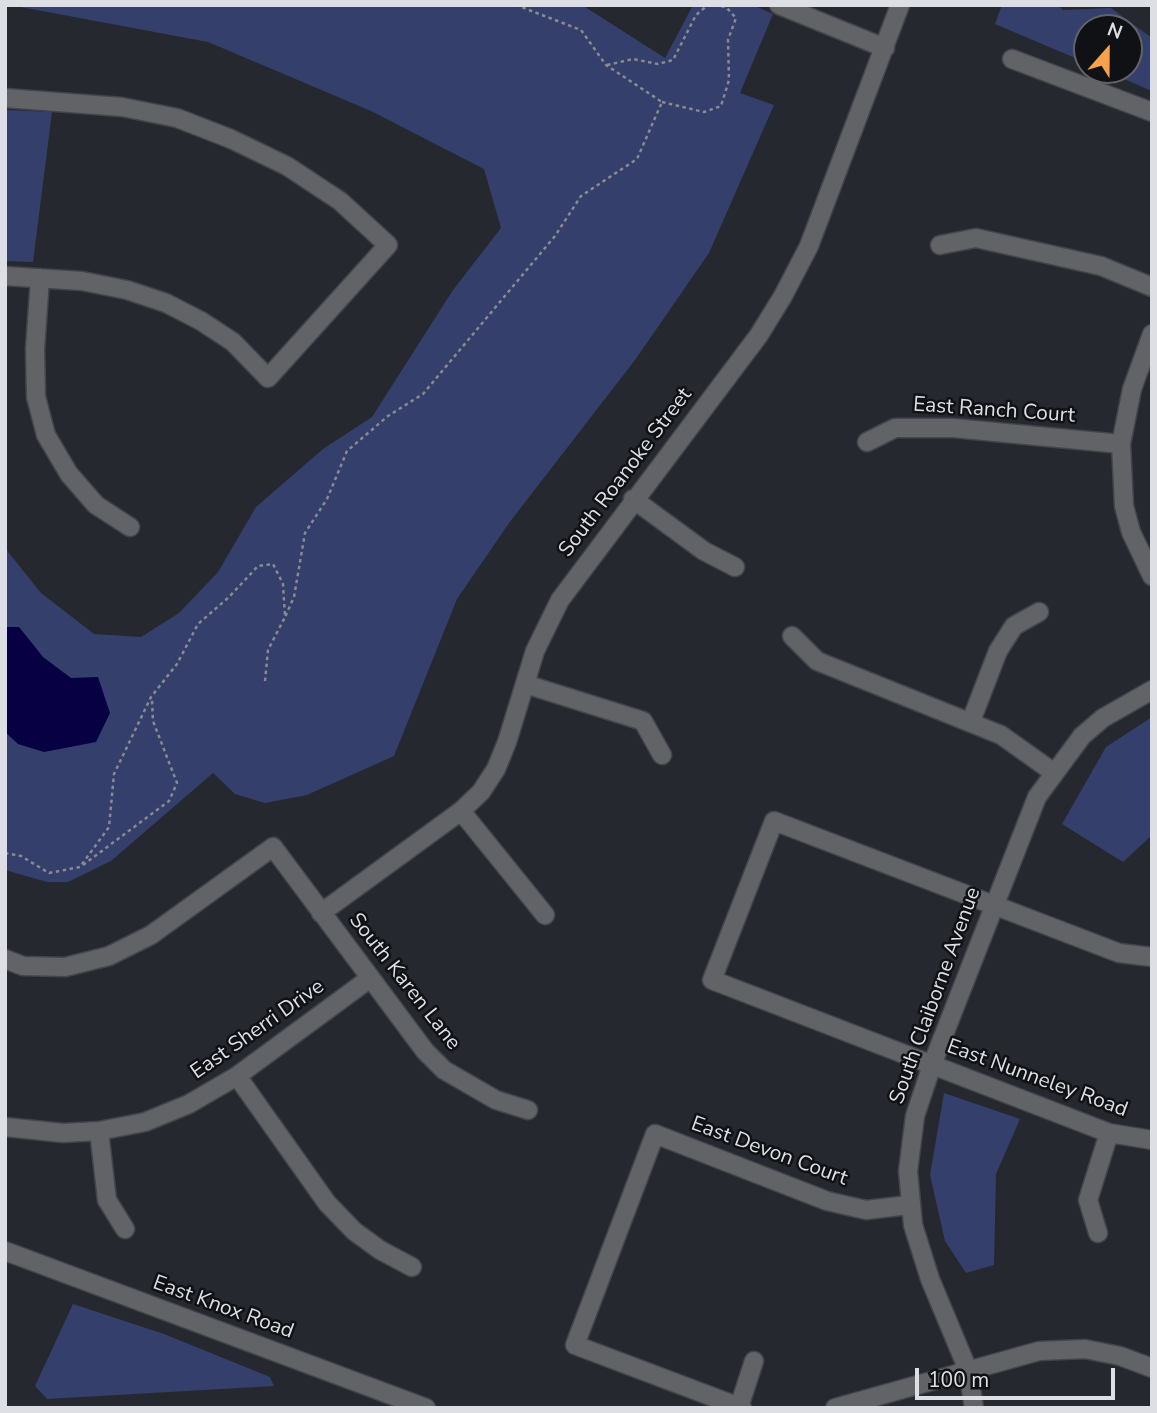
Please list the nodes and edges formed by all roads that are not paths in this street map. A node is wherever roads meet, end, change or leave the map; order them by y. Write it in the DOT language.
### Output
graph roads {
  1 [pos="779,5"];
  2 [pos="900,5"];
  3 [pos="885,48"];
  4 [pos="1012,59"];
  5 [pos="5,97"];
  6 [pos="1152,111"];
  7 [pos="940,244"];
  8 [pos="5,276"];
  9 [pos="40,278"];
  10 [pos="1152,287"];
  11 [pos="1152,334"];
  12 [pos="867,442"];
  13 [pos="1121,444"];
  14 [pos="633,499"];
  15 [pos="130,527"];
  16 [pos="735,567"];
  17 [pos="1152,576"];
  18 [pos="1039,612"];
  19 [pos="792,636"];
  20 [pos="524,684"];
  21 [pos="1152,690"];
  22 [pos="971,721"];
  23 [pos="662,755"];
  24 [pos="1053,772"];
  25 [pos="461,811"];
  26 [pos="993,906"];
  27 [pos="321,913"];
  28 [pos="545,915"];
  29 [pos="1152,957"];
  30 [pos="5,959"];
  31 [pos="369,979"];
  32 [pos="932,1065"];
  33 [pos="237,1076"];
  34 [pos="528,1110"];
  35 [pos="5,1127"];
  36 [pos="99,1131"];
  37 [pos="1109,1133"];
  38 [pos="1152,1140"];
  39 [pos="909,1205"];
  40 [pos="125,1229"];
  41 [pos="1098,1233"];
  42 [pos="5,1251"];
  43 [pos="412,1267"];
  44 [pos="754,1361"];
  45 [pos="1152,1368"];
  46 [pos="968,1370"];
  47 [pos="377,1399"];
  48 [pos="740,1407"];
  49 [pos="841,1407"];
  50 [pos="426,1408"];
  51 [pos="974,1408"];
  1 -- 3 [label="street"];
  2 -- 3 [label="street, South Roanoke Street"];
  3 -- 14 [label="street, South Roanoke Street"];
  4 -- 6 [label="street"];
  5 -- 9 [label="street"];
  7 -- 10 [label="street"];
  8 -- 9 [label="street"];
  9 -- 15 [label="street"];
  11 -- 13 [label="street"];
  12 -- 13 [label="street, East Ranch Court"];
  13 -- 17 [label="street"];
  14 -- 16 [label="street"];
  14 -- 20 [label="street, South Roanoke Street"];
  18 -- 22 [label="street"];
  19 -- 22 [label="street"];
  20 -- 23 [label="street"];
  20 -- 25 [label="street, South Roanoke Street"];
  21 -- 24 [label="street, South Claiborne Avenue"];
  22 -- 24 [label="street"];
  24 -- 26 [label="street, South Claiborne Avenue"];
  25 -- 27 [label="street, South Roanoke Street"];
  25 -- 28 [label="street"];
  26 -- 29 [label="street"];
  26 -- 32 [label="street, South Claiborne Avenue"];
  26 -- 32 [label="street, East Nunneley Road"];
  27 -- 30 [label="street, South Karen Lane"];
  27 -- 31 [label="street, South Karen Lane"];
  31 -- 33 [label="street, East Sherri Drive"];
  31 -- 34 [label="street, South Karen Lane"];
  32 -- 37 [label="street, East Nunneley Road"];
  32 -- 39 [label="street, South Claiborne Avenue"];
  33 -- 36 [label="street, East Sherri Drive"];
  33 -- 43 [label="street"];
  35 -- 36 [label="street, East Sherri Drive"];
  36 -- 40 [label="street"];
  37 -- 38 [label="street, East Nunneley Road"];
  37 -- 41 [label="street"];
  39 -- 46 [label="street, South Claiborne Avenue"];
  39 -- 48 [label="street, East Devon Court"];
  42 -- 47 [label="street, East Knox Road"];
  44 -- 48 [label="street"];
  45 -- 46 [label="street"];
  46 -- 49 [label="street"];
  46 -- 51 [label="street, South Claiborne Avenue"];
  47 -- 50 [label="street, East Knox Road"];
}
